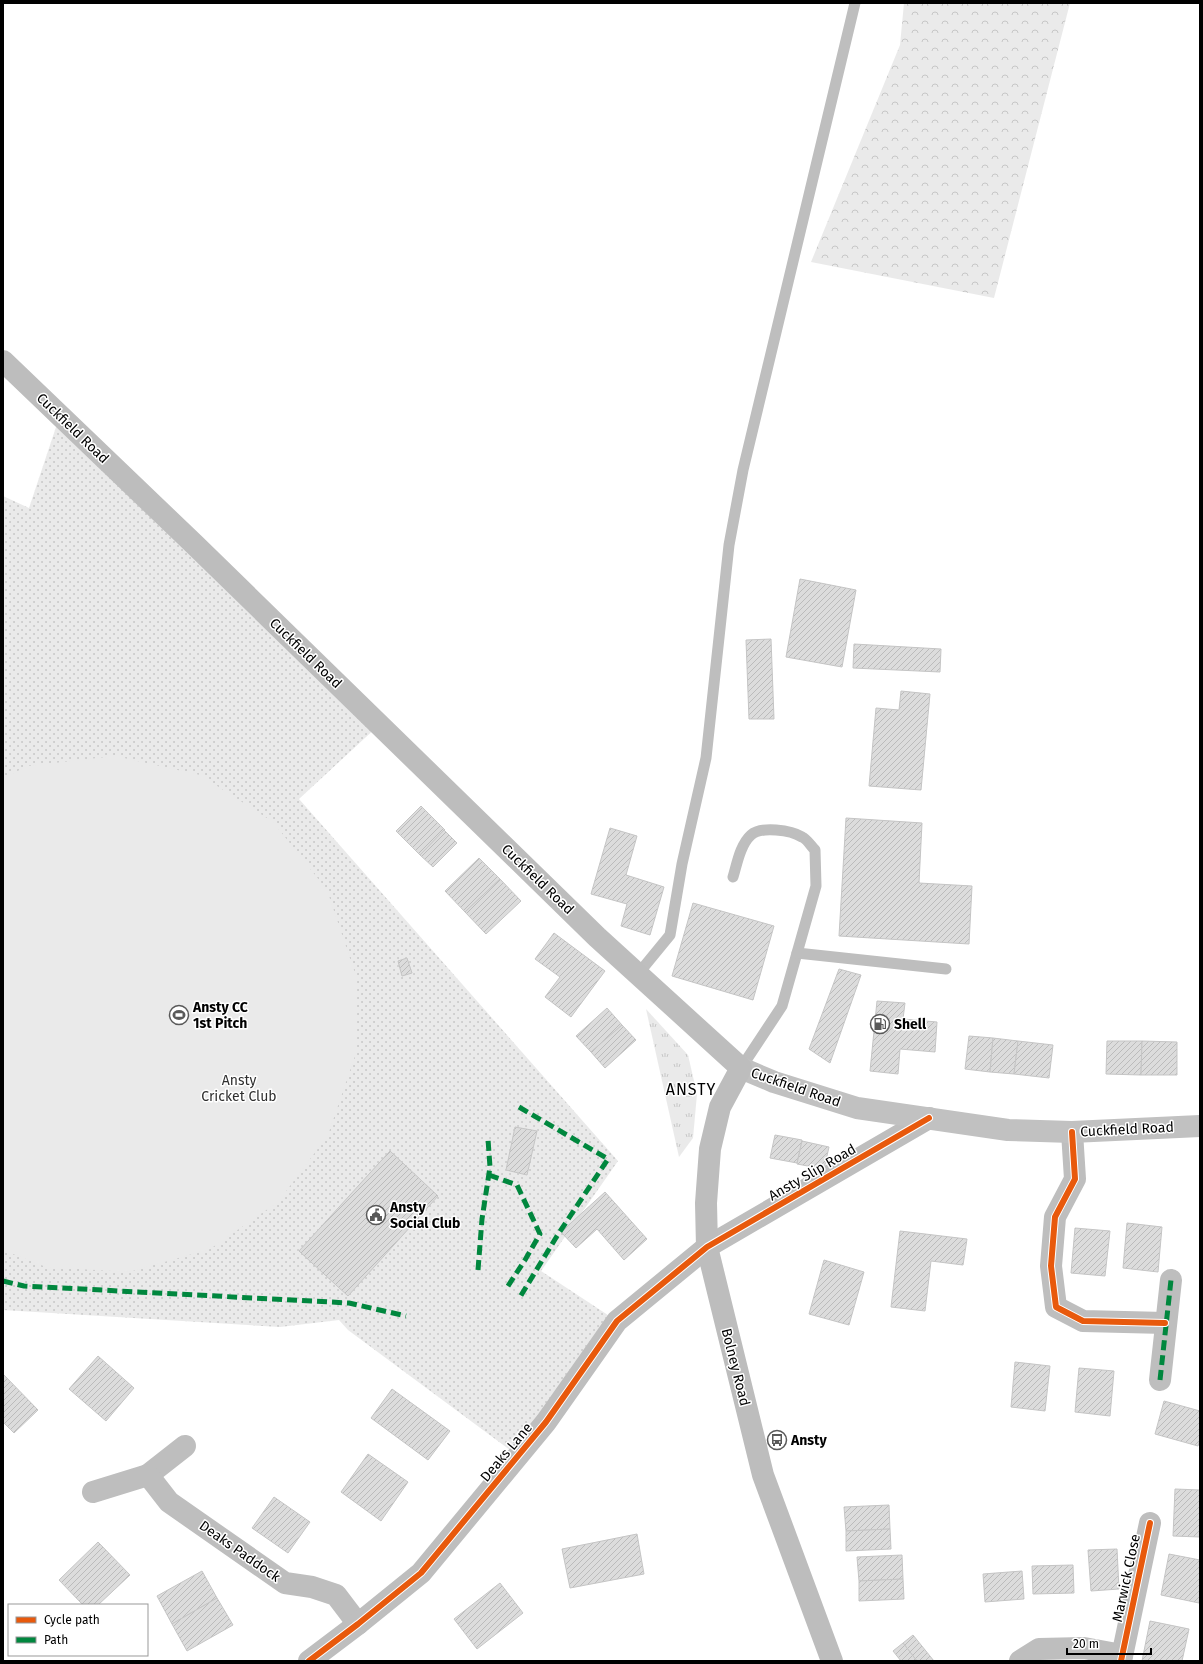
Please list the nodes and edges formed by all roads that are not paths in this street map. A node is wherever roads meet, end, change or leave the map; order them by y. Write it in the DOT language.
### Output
graph roads {
  1 [pos="855,3"];
  2 [pos="3,361"];
  3 [pos="733,877"];
  4 [pos="797,953"];
  5 [pos="946,969"];
  6 [pos="638,974"];
  7 [pos="741,1068"];
  8 [pos="929,1118"];
  9 [pos="1200,1126"];
  10 [pos="1072,1132"];
  11 [pos="707,1247"];
  12 [pos="1171,1280"];
  13 [pos="1165,1323"];
  14 [pos="1160,1380"];
  15 [pos="184,1446"];
  16 [pos="148,1475"];
  17 [pos="93,1492"];
  18 [pos="1150,1523"];
  19 [pos="358,1624"];
  20 [pos="1121,1658"];
  21 [pos="309,1661"];
  22 [pos="832,1661"];
  23 [pos="1020,1661"];
  1 -- 6 [label="lane"];
  2 -- 6 [label="highway, Cuckfield Road"];
  3 -- 4 [label="lane"];
  4 -- 5 [label="lane"];
  4 -- 7 [label="lane"];
  6 -- 7 [label="highway, Cuckfield Road"];
  7 -- 8 [label="main road, Cuckfield Road"];
  7 -- 11 [label="highway, Bolney Road"];
  8 -- 10 [label="main road, Cuckfield Road"];
  8 -- 11 [label="street, Ansty Slip Road"];
  9 -- 10 [label="main road, Cuckfield Road"];
  10 -- 13 [label="street"];
  11 -- 19 [label="street, Deaks Lane"];
  11 -- 22 [label="highway, Bolney Road"];
  12 -- 13 [label="street"];
  13 -- 14 [label="street"];
  15 -- 16 [label="street"];
  16 -- 17 [label="street"];
  16 -- 19 [label="street, Deaks Paddock"];
  18 -- 20 [label="street, Marwick Close"];
  19 -- 21 [label="street, Deaks Lane"];
  20 -- 23 [label="street"];
}
